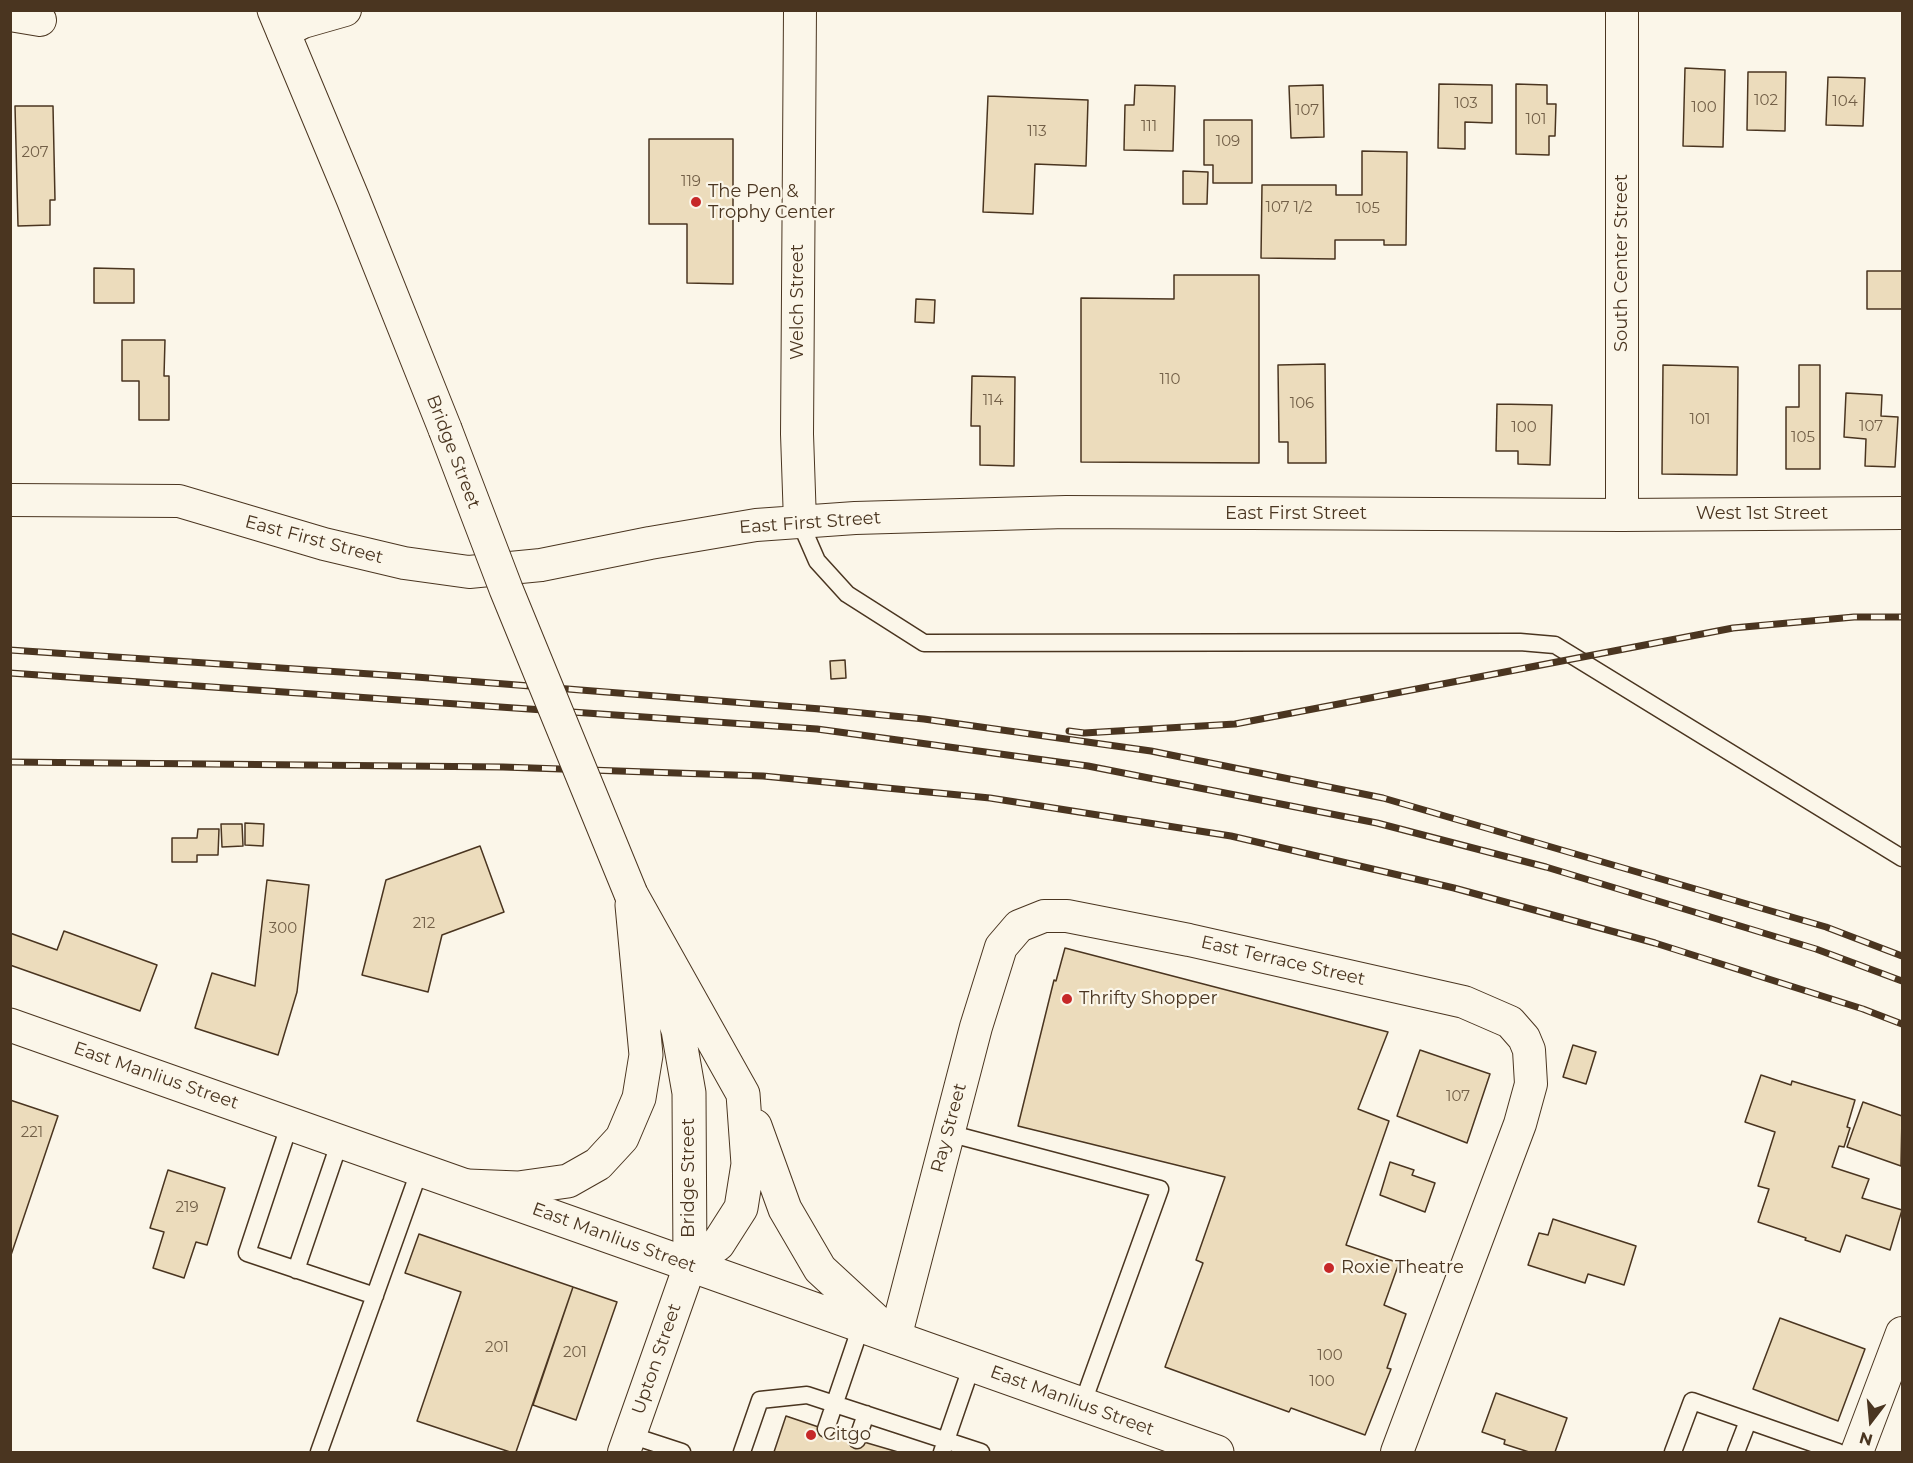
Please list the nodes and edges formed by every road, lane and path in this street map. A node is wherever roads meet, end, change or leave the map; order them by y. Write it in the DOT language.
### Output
graph roads {
  1 [pos="345,10"];
  2 [pos="800,10"];
  3 [pos="1622,10"];
  4 [pos="278,21"];
  5 [pos="10,500"];
  6 [pos="1902,513"];
  7 [pos="1622,515"];
  8 [pos="800,522"];
  9 [pos="1902,858"];
  10 [pos="631,894"];
  11 [pos="1019,926"];
  12 [pos="10,1025"];
  13 [pos="743,1094"];
  14 [pos="290,1123"];
  15 [pos="948,1133"];
  16 [pos="340,1141"];
  17 [pos="420,1169"];
  18 [pos="468,1186"];
  19 [pos="690,1265"];
  20 [pos="296,1270"];
  21 [pos="375,1296"];
  22 [pos="861,1326"];
  23 [pos="1902,1334"];
  24 [pos="895,1338"];
  25 [pos="972,1365"];
  26 [pos="835,1404"];
  27 [pos="1082,1405"];
  28 [pos="866,1414"];
  29 [pos="1748,1421"];
  30 [pos="826,1430"];
  31 [pos="857,1440"];
  32 [pos="627,1444"];
  33 [pos="944,1447"];
  34 [pos="318,1452"];
  35 [pos="682,1452"];
  36 [pos="742,1452"];
  37 [pos="981,1452"];
  38 [pos="1217,1452"];
  39 [pos="1397,1452"];
  40 [pos="1673,1452"];
  41 [pos="1736,1452"];
  42 [pos="1838,1452"];
  43 [pos="1857,1452"];
  1 -- 4 [label="street"];
  2 -- 8 [label="street, Welch Street"];
  3 -- 7 [label="street, South Center Street"];
  4 -- 10 [label="main road, Bridge Street, bridge"];
  5 -- 8 [label="street, East First Street"];
  6 -- 7 [label="street, West 1st Street"];
  7 -- 8 [label="street, East First Street"];
  8 -- 9 [label="lane"];
  10 -- 13 [label="main road, Bridge Street"];
  10 -- 18 [label="main road"];
  10 -- 19 [label="main road, Bridge Street"];
  11 -- 15 [label="street, Ray Street"];
  11 -- 39 [label="street, East Terrace Street"];
  12 -- 14 [label="main road, East Manlius Street"];
  13 -- 19 [label="main road, Bridge Street"];
  13 -- 24 [label="main road"];
  14 -- 16 [label="main road, East Manlius Street"];
  14 -- 20 [label="lane"];
  15 -- 24 [label="street, Ray Street"];
  15 -- 27 [label="lane"];
  16 -- 17 [label="main road, East Manlius Street"];
  16 -- 20 [label="lane"];
  17 -- 18 [label="main road, East Manlius Street"];
  17 -- 21 [label="lane"];
  18 -- 19 [label="main road, East Manlius Street"];
  19 -- 22 [label="main road, East Manlius Street"];
  19 -- 32 [label="street, Upton Street"];
  20 -- 21 [label="lane"];
  21 -- 34 [label="lane"];
  22 -- 24 [label="main road, East Manlius Street"];
  22 -- 26 [label="lane"];
  23 -- 43 [label="street"];
  24 -- 25 [label="main road, East Manlius Street"];
  25 -- 27 [label="main road, East Manlius Street"];
  25 -- 33 [label="lane"];
  26 -- 28 [label="lane"];
  26 -- 30 [label="lane"];
  26 -- 36 [label="lane"];
  27 -- 38 [label="main road, East Manlius Street"];
  28 -- 31 [label="lane"];
  28 -- 33 [label="lane"];
  29 -- 40 [label="lane"];
  29 -- 41 [label="lane"];
  29 -- 42 [label="lane"];
  32 -- 35 [label="lane"];
  33 -- 37 [label="lane"];
}
